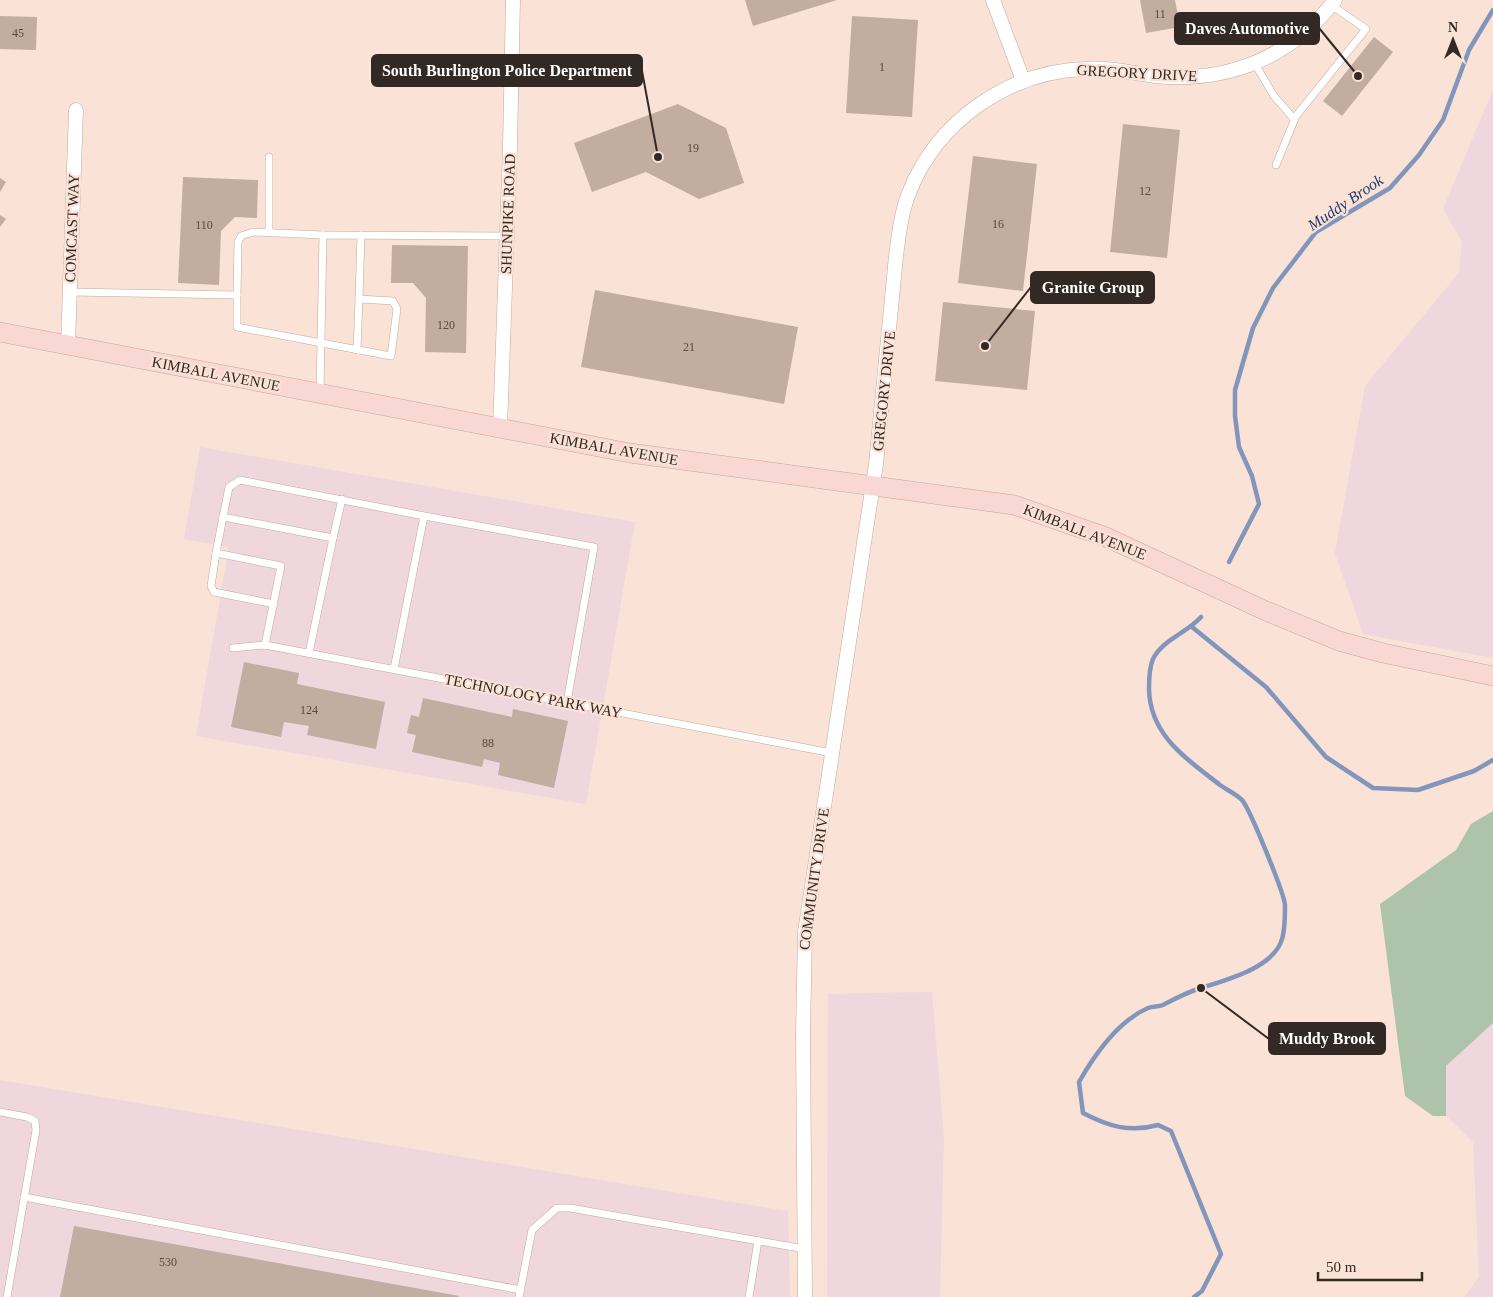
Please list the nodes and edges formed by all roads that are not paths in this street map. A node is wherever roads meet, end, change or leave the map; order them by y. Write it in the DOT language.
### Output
graph roads {
  1 [pos="513,0"];
  2 [pos="993,0"];
  3 [pos="1333,3"];
  4 [pos="1255,64"];
  5 [pos="1023,80"];
  6 [pos="76,110"];
  7 [pos="1294,119"];
  8 [pos="270,157"];
  9 [pos="1276,165"];
  10 [pos="270,232"];
  11 [pos="323,235"];
  12 [pos="361,235"];
  13 [pos="507,236"];
  14 [pos="70,292"];
  15 [pos="237,295"];
  16 [pos="358,298"];
  17 [pos="0,332"];
  18 [pos="68,345"];
  19 [pos="321,345"];
  20 [pos="357,350"];
  21 [pos="320,394"];
  22 [pos="500,429"];
  23 [pos="876,464"];
  24 [pos="873,485"];
  25 [pos="342,499"];
  26 [pos="424,516"];
  27 [pos="222,517"];
  28 [pos="333,538"];
  29 [pos="216,552"];
  30 [pos="274,604"];
  31 [pos="265,645"];
  32 [pos="233,648"];
  33 [pos="309,654"];
  34 [pos="394,669"];
  35 [pos="1493,676"];
  36 [pos="566,702"];
  37 [pos="832,753"];
  38 [pos="0,1112"];
  39 [pos="24,1197"];
  40 [pos="758,1241"];
  41 [pos="806,1249"];
  42 [pos="520,1293"];
  43 [pos="7,1297"];
  44 [pos="749,1297"];
  45 [pos="805,1297"];
  1 -- 13 [label="street, SHUNPIKE ROAD"];
  2 -- 5 [label="street"];
  3 -- 4 [label="street, GREGORY DRIVE"];
  3 -- 7 [label="lane"];
  4 -- 5 [label="street, GREGORY DRIVE"];
  4 -- 7 [label="lane"];
  5 -- 23 [label="street, GREGORY DRIVE"];
  6 -- 14 [label="street, COMCAST WAY"];
  7 -- 9 [label="lane"];
  8 -- 10 [label="lane"];
  10 -- 11 [label="lane"];
  10 -- 15 [label="lane"];
  11 -- 12 [label="lane"];
  11 -- 19 [label="lane"];
  12 -- 13 [label="lane"];
  12 -- 16 [label="lane"];
  13 -- 22 [label="street, SHUNPIKE ROAD"];
  14 -- 15 [label="lane"];
  14 -- 18 [label="street, COMCAST WAY"];
  15 -- 19 [label="lane"];
  16 -- 20 [label="lane"];
  16 -- 20 [label="lane"];
  17 -- 18 [label="main road, KIMBALL AVENUE"];
  18 -- 21 [label="main road, KIMBALL AVENUE"];
  19 -- 20 [label="lane"];
  19 -- 21 [label="lane"];
  21 -- 22 [label="main road, KIMBALL AVENUE"];
  22 -- 24 [label="main road, KIMBALL AVENUE"];
  23 -- 24 [label="street, COMMUNITY DRIVE"];
  24 -- 35 [label="main road, KIMBALL AVENUE"];
  24 -- 37 [label="street, COMMUNITY DRIVE"];
  25 -- 26 [label="lane"];
  25 -- 27 [label="lane"];
  25 -- 28 [label="lane"];
  26 -- 34 [label="lane"];
  26 -- 36 [label="lane"];
  27 -- 28 [label="lane"];
  27 -- 29 [label="lane"];
  28 -- 33 [label="lane"];
  29 -- 30 [label="lane"];
  29 -- 30 [label="lane"];
  30 -- 31 [label="lane"];
  31 -- 32 [label="lane, TECHNOLOGY PARK WAY"];
  31 -- 33 [label="lane, TECHNOLOGY PARK WAY"];
  33 -- 34 [label="lane, TECHNOLOGY PARK WAY"];
  34 -- 36 [label="lane, TECHNOLOGY PARK WAY"];
  36 -- 37 [label="lane, TECHNOLOGY PARK WAY"];
  37 -- 41 [label="street, COMMUNITY DRIVE"];
  38 -- 39 [label="lane"];
  39 -- 42 [label="lane"];
  39 -- 43 [label="lane"];
  40 -- 41 [label="lane"];
  40 -- 42 [label="lane"];
  40 -- 44 [label="lane"];
  41 -- 45 [label="street, COMMUNITY DRIVE"];
}
